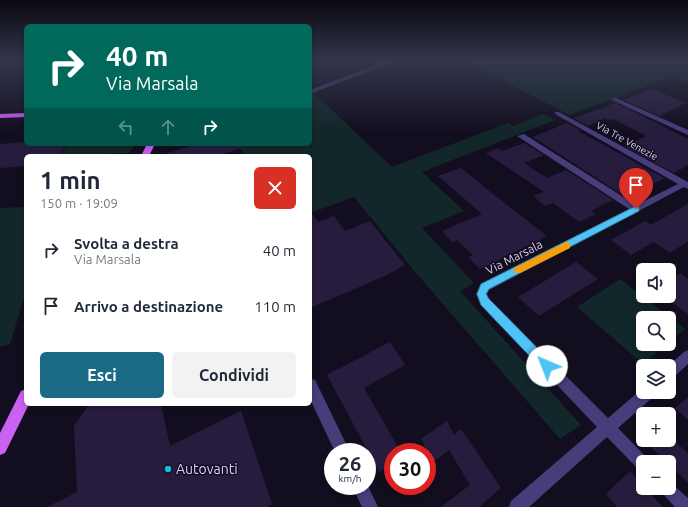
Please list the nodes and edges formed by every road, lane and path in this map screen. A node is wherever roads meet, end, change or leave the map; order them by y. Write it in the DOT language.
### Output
graph roads {
  1 [pos="329,85"];
  2 [pos="312,91"];
  3 [pos="614,99"];
  4 [pos="557,113"];
  5 [pos="24,115"];
  6 [pos="0,116"];
  7 [pos="688,133"];
  8 [pos="521,136"];
  9 [pos="686,185"];
  10 [pos="636,209"];
  11 [pos="688,356"];
  12 [pos="676,367"];
  13 [pos="312,389"];
  14 [pos="640,399"];
  15 [pos="24,400"];
  16 [pos="608,428"];
  17 [pos="339,443"];
  18 [pos="0,448"];
  19 [pos="636,457"];
  20 [pos="364,495"];
  21 [pos="674,495"];
  22 [pos="370,507"];
  23 [pos="517,507"];
  24 [pos="686,507"];
  1 -- 2 [label="street"];
  3 -- 7 [label="street"];
  4 -- 9 [label="street, Via Tre Venezie"];
  5 -- 6 [label="main road"];
  8 -- 10 [label="street"];
  9 -- 10 [label="street, Via Marsala"];
  10 -- 16 [label="street, Via Marsala"];
  11 -- 12 [label="street"];
  13 -- 17 [label="street"];
  14 -- 16 [label="street"];
  15 -- 18 [label="main road"];
  16 -- 19 [label="street, Via Marsala"];
  16 -- 23 [label="street"];
  20 -- 22 [label="street"];
  21 -- 24 [label="street"];
}
